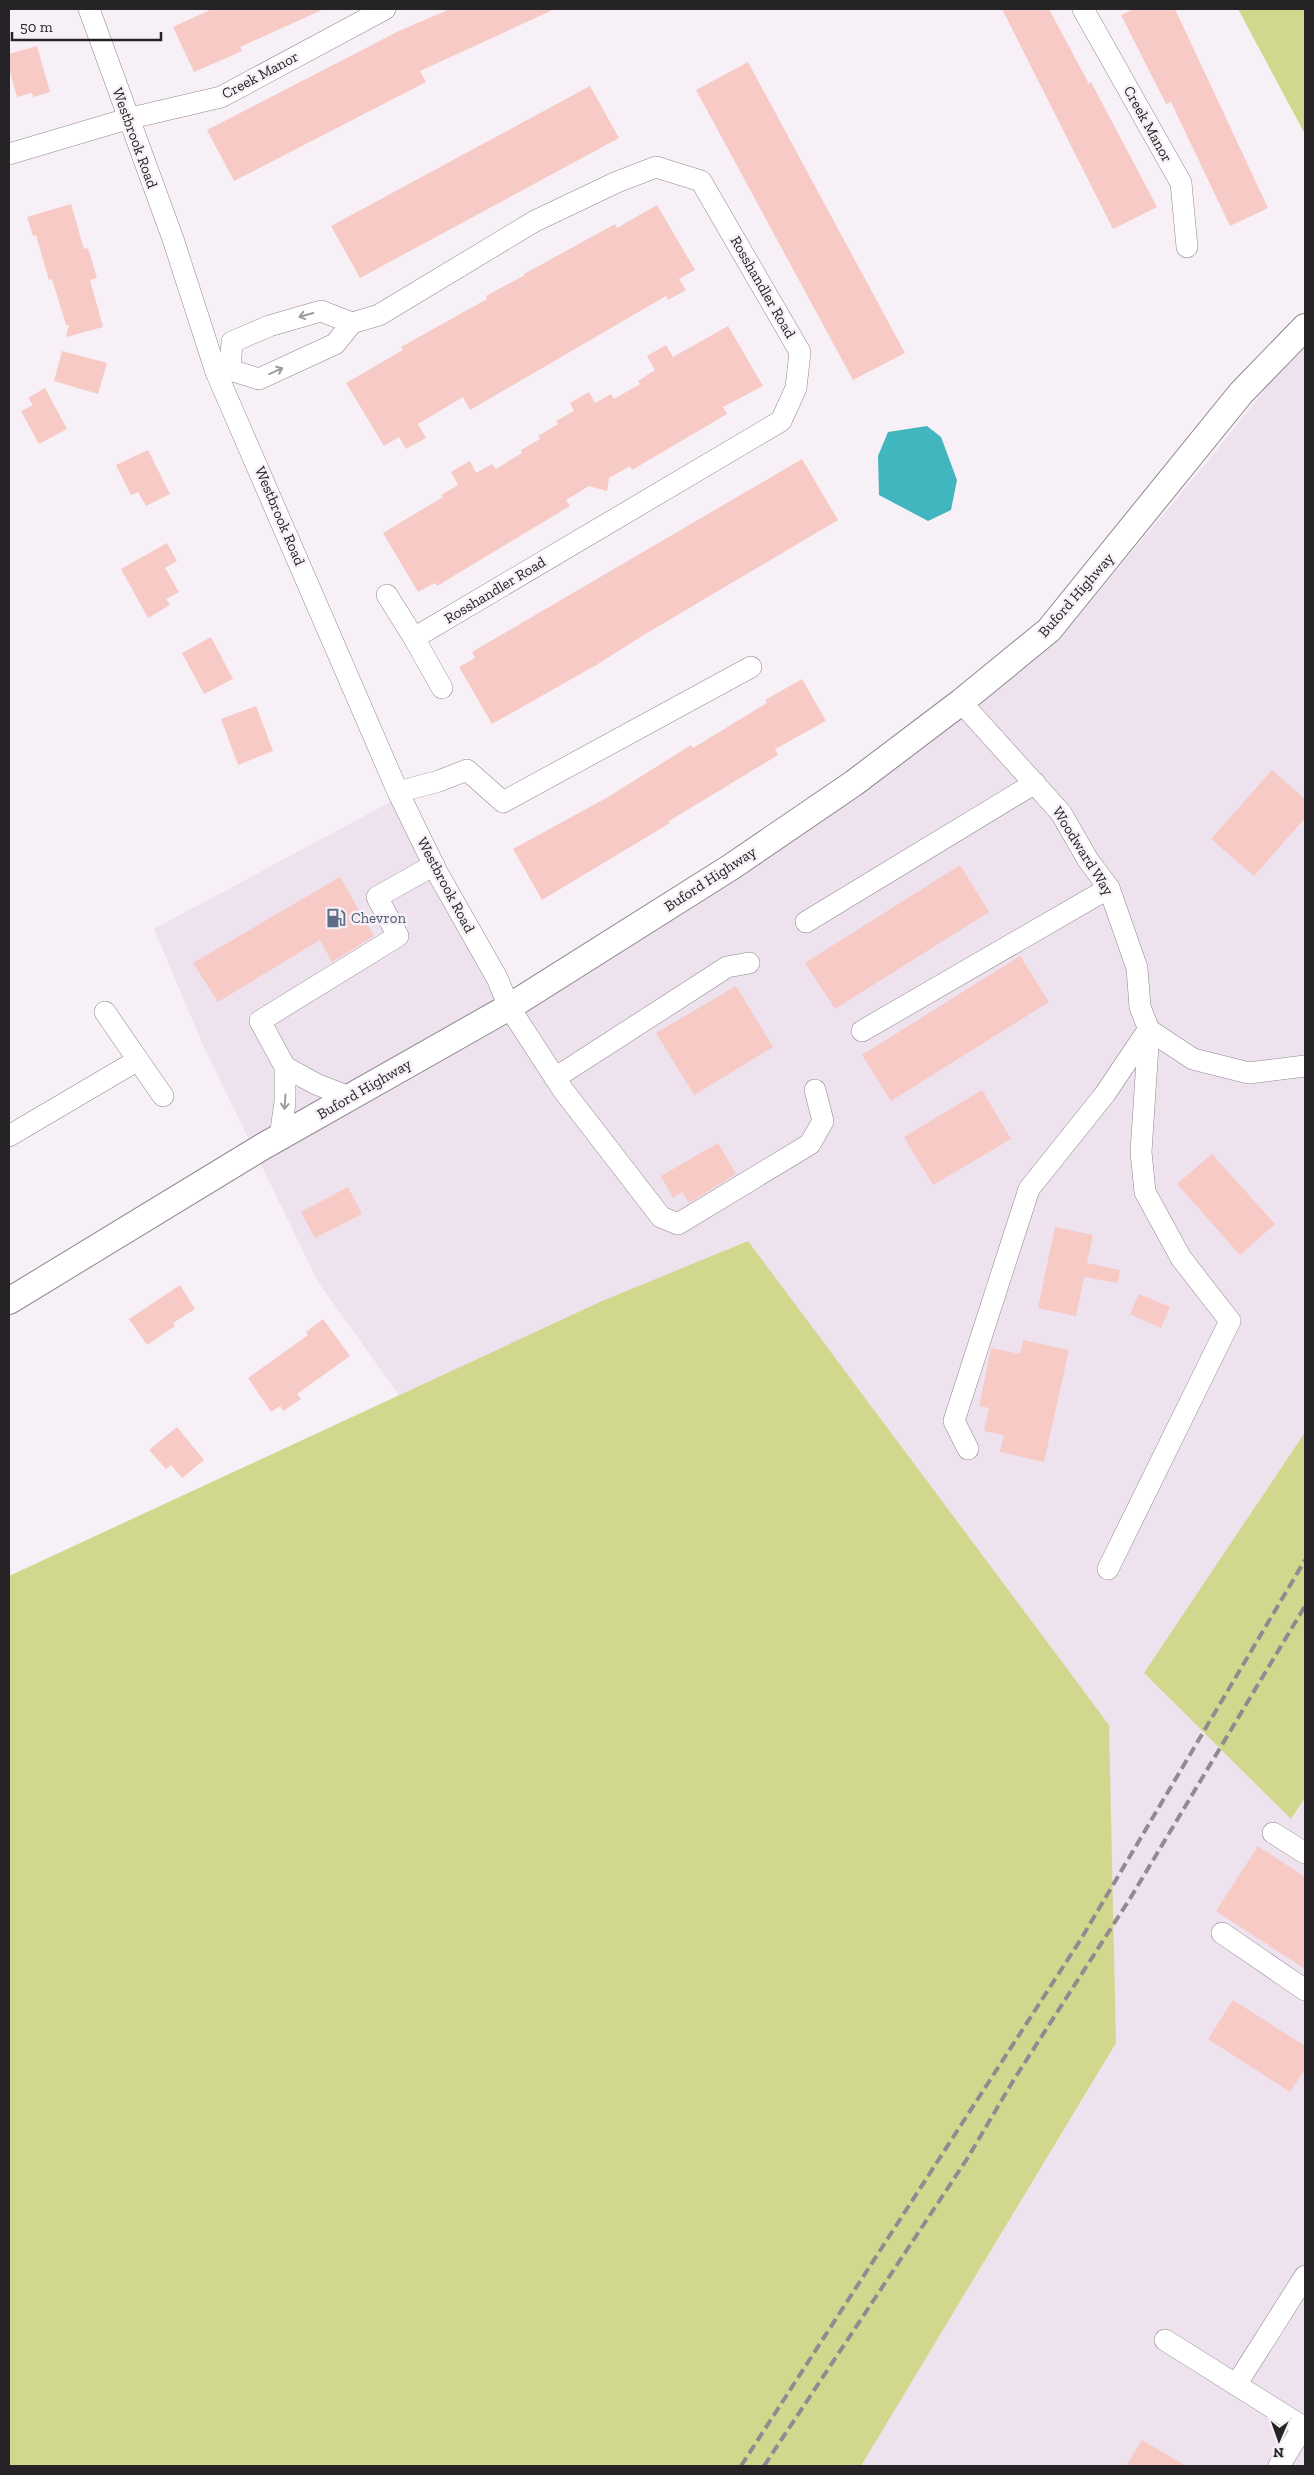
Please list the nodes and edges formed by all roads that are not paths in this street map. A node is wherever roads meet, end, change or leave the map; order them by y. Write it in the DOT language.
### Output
graph roads {
  1 [pos="89,9"];
  2 [pos="385,9"];
  3 [pos="1083,9"];
  4 [pos="127,119"];
  5 [pos="9,154"];
  6 [pos="1187,248"];
  7 [pos="352,323"];
  8 [pos="1305,327"];
  9 [pos="223,371"];
  10 [pos="387,595"];
  11 [pos="414,638"];
  12 [pos="751,668"];
  13 [pos="442,688"];
  14 [pos="961,702"];
  15 [pos="1035,783"];
  16 [pos="398,792"];
  17 [pos="434,865"];
  18 [pos="1109,888"];
  19 [pos="806,922"];
  20 [pos="749,962"];
  21 [pos="509,1007"];
  22 [pos="105,1012"];
  23 [pos="1148,1030"];
  24 [pos="862,1031"];
  25 [pos="138,1060"];
  26 [pos="1305,1066"];
  27 [pos="285,1067"];
  28 [pos="555,1078"];
  29 [pos="815,1090"];
  30 [pos="163,1096"];
  31 [pos="349,1097"];
  32 [pos="9,1136"];
  33 [pos="280,1137"];
  34 [pos="11,1295"];
  35 [pos="968,1449"];
  36 [pos="1108,1569"];
  37 [pos="1273,1833"];
  38 [pos="1305,1853"];
  39 [pos="1222,1933"];
  40 [pos="1305,1990"];
  41 [pos="1305,2276"];
  42 [pos="1165,2340"];
  43 [pos="1236,2385"];
  44 [pos="1304,2428"];
  45 [pos="1279,2466"];
  1 -- 4 [label="street, Westbrook Road"];
  2 -- 4 [label="street, Creek Manor"];
  3 -- 6 [label="street, Creek Manor"];
  4 -- 5 [label="street, Creek Manor"];
  4 -- 9 [label="street, Westbrook Road"];
  9 -- 7 [label="street, one-way"];
  7 -- 9 [label="street, one-way"];
  7 -- 11 [label="street, Rosshandler Road"];
  8 -- 14 [label="main road, Buford Highway"];
  9 -- 16 [label="street, Westbrook Road"];
  10 -- 11 [label="street"];
  11 -- 13 [label="street"];
  12 -- 16 [label="street"];
  14 -- 15 [label="street, Woodward Way"];
  14 -- 21 [label="main road, Buford Highway"];
  15 -- 18 [label="street, Woodward Way"];
  15 -- 19 [label="street"];
  16 -- 17 [label="street, Westbrook Road"];
  17 -- 21 [label="street, Westbrook Road"];
  17 -- 27 [label="street"];
  18 -- 23 [label="street, Woodward Way"];
  18 -- 24 [label="street"];
  20 -- 28 [label="street"];
  21 -- 28 [label="street, Westbrook Road"];
  21 -- 31 [label="main road, Buford Highway"];
  22 -- 25 [label="street"];
  23 -- 26 [label="street"];
  23 -- 35 [label="street"];
  23 -- 36 [label="street"];
  25 -- 30 [label="street"];
  25 -- 32 [label="street"];
  27 -- 31 [label="street"];
  27 -- 33 [label="street, one-way"];
  28 -- 29 [label="street, Westbrook Road"];
  31 -- 33 [label="main road, Buford Highway"];
  33 -- 34 [label="main road, Buford Highway"];
  37 -- 38 [label="street"];
  39 -- 40 [label="street"];
  41 -- 43 [label="street"];
  42 -- 43 [label="street"];
  43 -- 44 [label="street"];
  44 -- 45 [label="street"];
}
